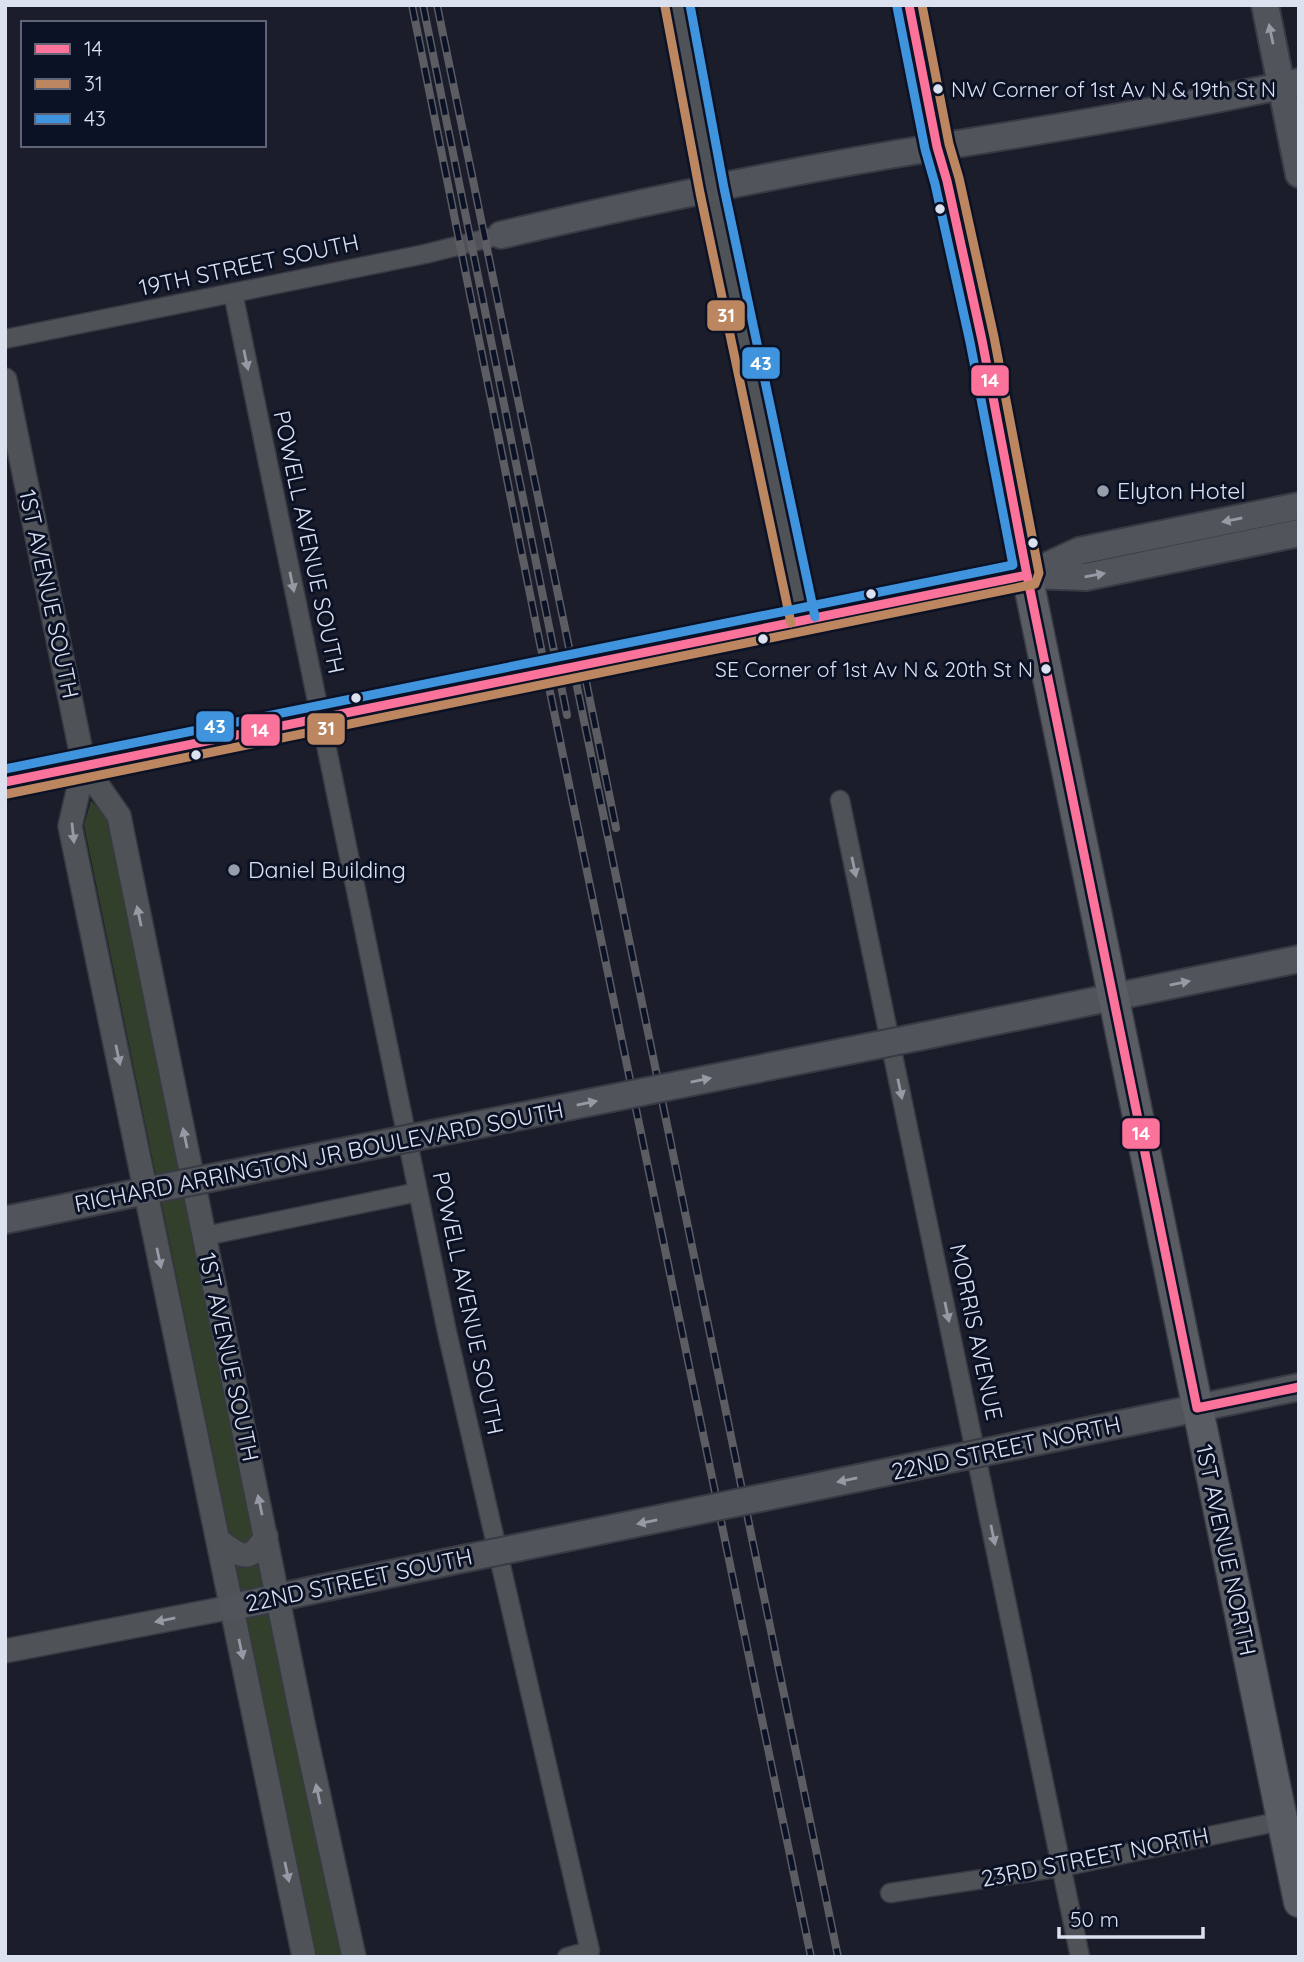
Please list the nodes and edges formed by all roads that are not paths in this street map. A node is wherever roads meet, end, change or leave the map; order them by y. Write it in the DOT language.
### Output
graph roads {
  1 [pos="677,5"];
  2 [pos="909,5"];
  3 [pos="1265,5"];
  4 [pos="1291,84"];
  5 [pos="937,147"];
  6 [pos="1299,174"];
  7 [pos="712,190"];
  8 [pos="501,235"];
  9 [pos="233,293"];
  10 [pos="5,339"];
  11 [pos="5,380"];
  12 [pos="1299,506"];
  13 [pos="1299,533"];
  14 [pos="1027,575"];
  15 [pos="803,621"];
  16 [pos="667,647"];
  17 [pos="518,677"];
  18 [pos="321,719"];
  19 [pos="84,766"];
  20 [pos="5,782"];
  21 [pos="840,800"];
  22 [pos="1299,959"];
  23 [pos="1113,997"];
  24 [pos="153,1190"];
  25 [pos="418,1192"];
  26 [pos="5,1220"];
  27 [pos="205,1236"];
  28 [pos="1299,1387"];
  29 [pos="1197,1408"];
  30 [pos="713,1508"];
  31 [pos="266,1536"];
  32 [pos="219,1541"];
  33 [pos="278,1596"];
  34 [pos="232,1606"];
  35 [pos="5,1651"];
  36 [pos="1290,1819"];
  37 [pos="1062,1867"];
  38 [pos="890,1892"];
  39 [pos="1299,1902"];
  40 [pos="304,1957"];
  41 [pos="354,1957"];
  42 [pos="567,1957"];
  43 [pos="1080,1957"];
  1 -- 7 [label="street"];
  2 -- 5 [label="main road, 1ST AVENUE NORTH"];
  4 -- 3 [label="main road, one-way"];
  4 -- 5 [label="main road"];
  4 -- 6 [label="main road"];
  5 -- 7 [label="main road"];
  5 -- 14 [label="main road, 1ST AVENUE NORTH"];
  7 -- 8 [label="main road"];
  7 -- 15 [label="street"];
  8 -- 9 [label="street, 19TH STREET SOUTH"];
  9 -- 10 [label="street, 19TH STREET SOUTH"];
  9 -- 18 [label="street, POWELL AVENUE SOUTH, one-way"];
  11 -- 19 [label="street, 1ST AVENUE SOUTH"];
  12 -- 14 [label="main road, one-way"];
  14 -- 13 [label="main road, one-way"];
  14 -- 15 [label="main road"];
  14 -- 23 [label="main road, 1ST AVENUE NORTH"];
  15 -- 16 [label="main road"];
  17 -- 18 [label="main road"];
  18 -- 19 [label="main road"];
  18 -- 25 [label="street, POWELL AVENUE SOUTH"];
  19 -- 20 [label="main road"];
  19 -- 24 [label="street, 1ST AVENUE SOUTH, one-way"];
  27 -- 19 [label="street, 1ST AVENUE SOUTH, one-way"];
  21 -- 37 [label="street, MORRIS AVENUE, one-way"];
  23 -- 22 [label="main road, RICHARD ARRINGTON JR BOULEVARD SOUTH, one-way"];
  24 -- 23 [label="main road, RICHARD ARRINGTON JR BOULEVARD SOUTH, one-way, bridge"];
  23 -- 29 [label="main road, 1ST AVENUE NORTH"];
  24 -- 26 [label="main road, RICHARD ARRINGTON JR BOULEVARD SOUTH"];
  24 -- 32 [label="street, 1ST AVENUE SOUTH, one-way"];
  25 -- 27 [label="street"];
  25 -- 42 [label="street, POWELL AVENUE SOUTH"];
  31 -- 27 [label="street, 1ST AVENUE SOUTH, one-way"];
  28 -- 29 [label="main road, 22ND STREET NORTH"];
  29 -- 30 [label="main road, 22ND STREET NORTH, one-way, bridge"];
  29 -- 36 [label="main road, 1ST AVENUE NORTH"];
  30 -- 33 [label="main road, 22ND STREET SOUTH, one-way, bridge"];
  31 -- 32 [label="street"];
  31 -- 33 [label="street, 1ST AVENUE SOUTH"];
  32 -- 34 [label="street, 1ST AVENUE SOUTH"];
  33 -- 34 [label="main road, 22ND STREET SOUTH"];
  41 -- 33 [label="street, 1ST AVENUE SOUTH, one-way"];
  34 -- 35 [label="street, 22ND STREET SOUTH, one-way"];
  34 -- 40 [label="street, 1ST AVENUE SOUTH, one-way"];
  36 -- 37 [label="street, 23RD STREET NORTH"];
  36 -- 39 [label="main road, 1ST AVENUE NORTH"];
  37 -- 38 [label="street, 23RD STREET NORTH"];
  37 -- 43 [label="street, MORRIS AVENUE"];
}
